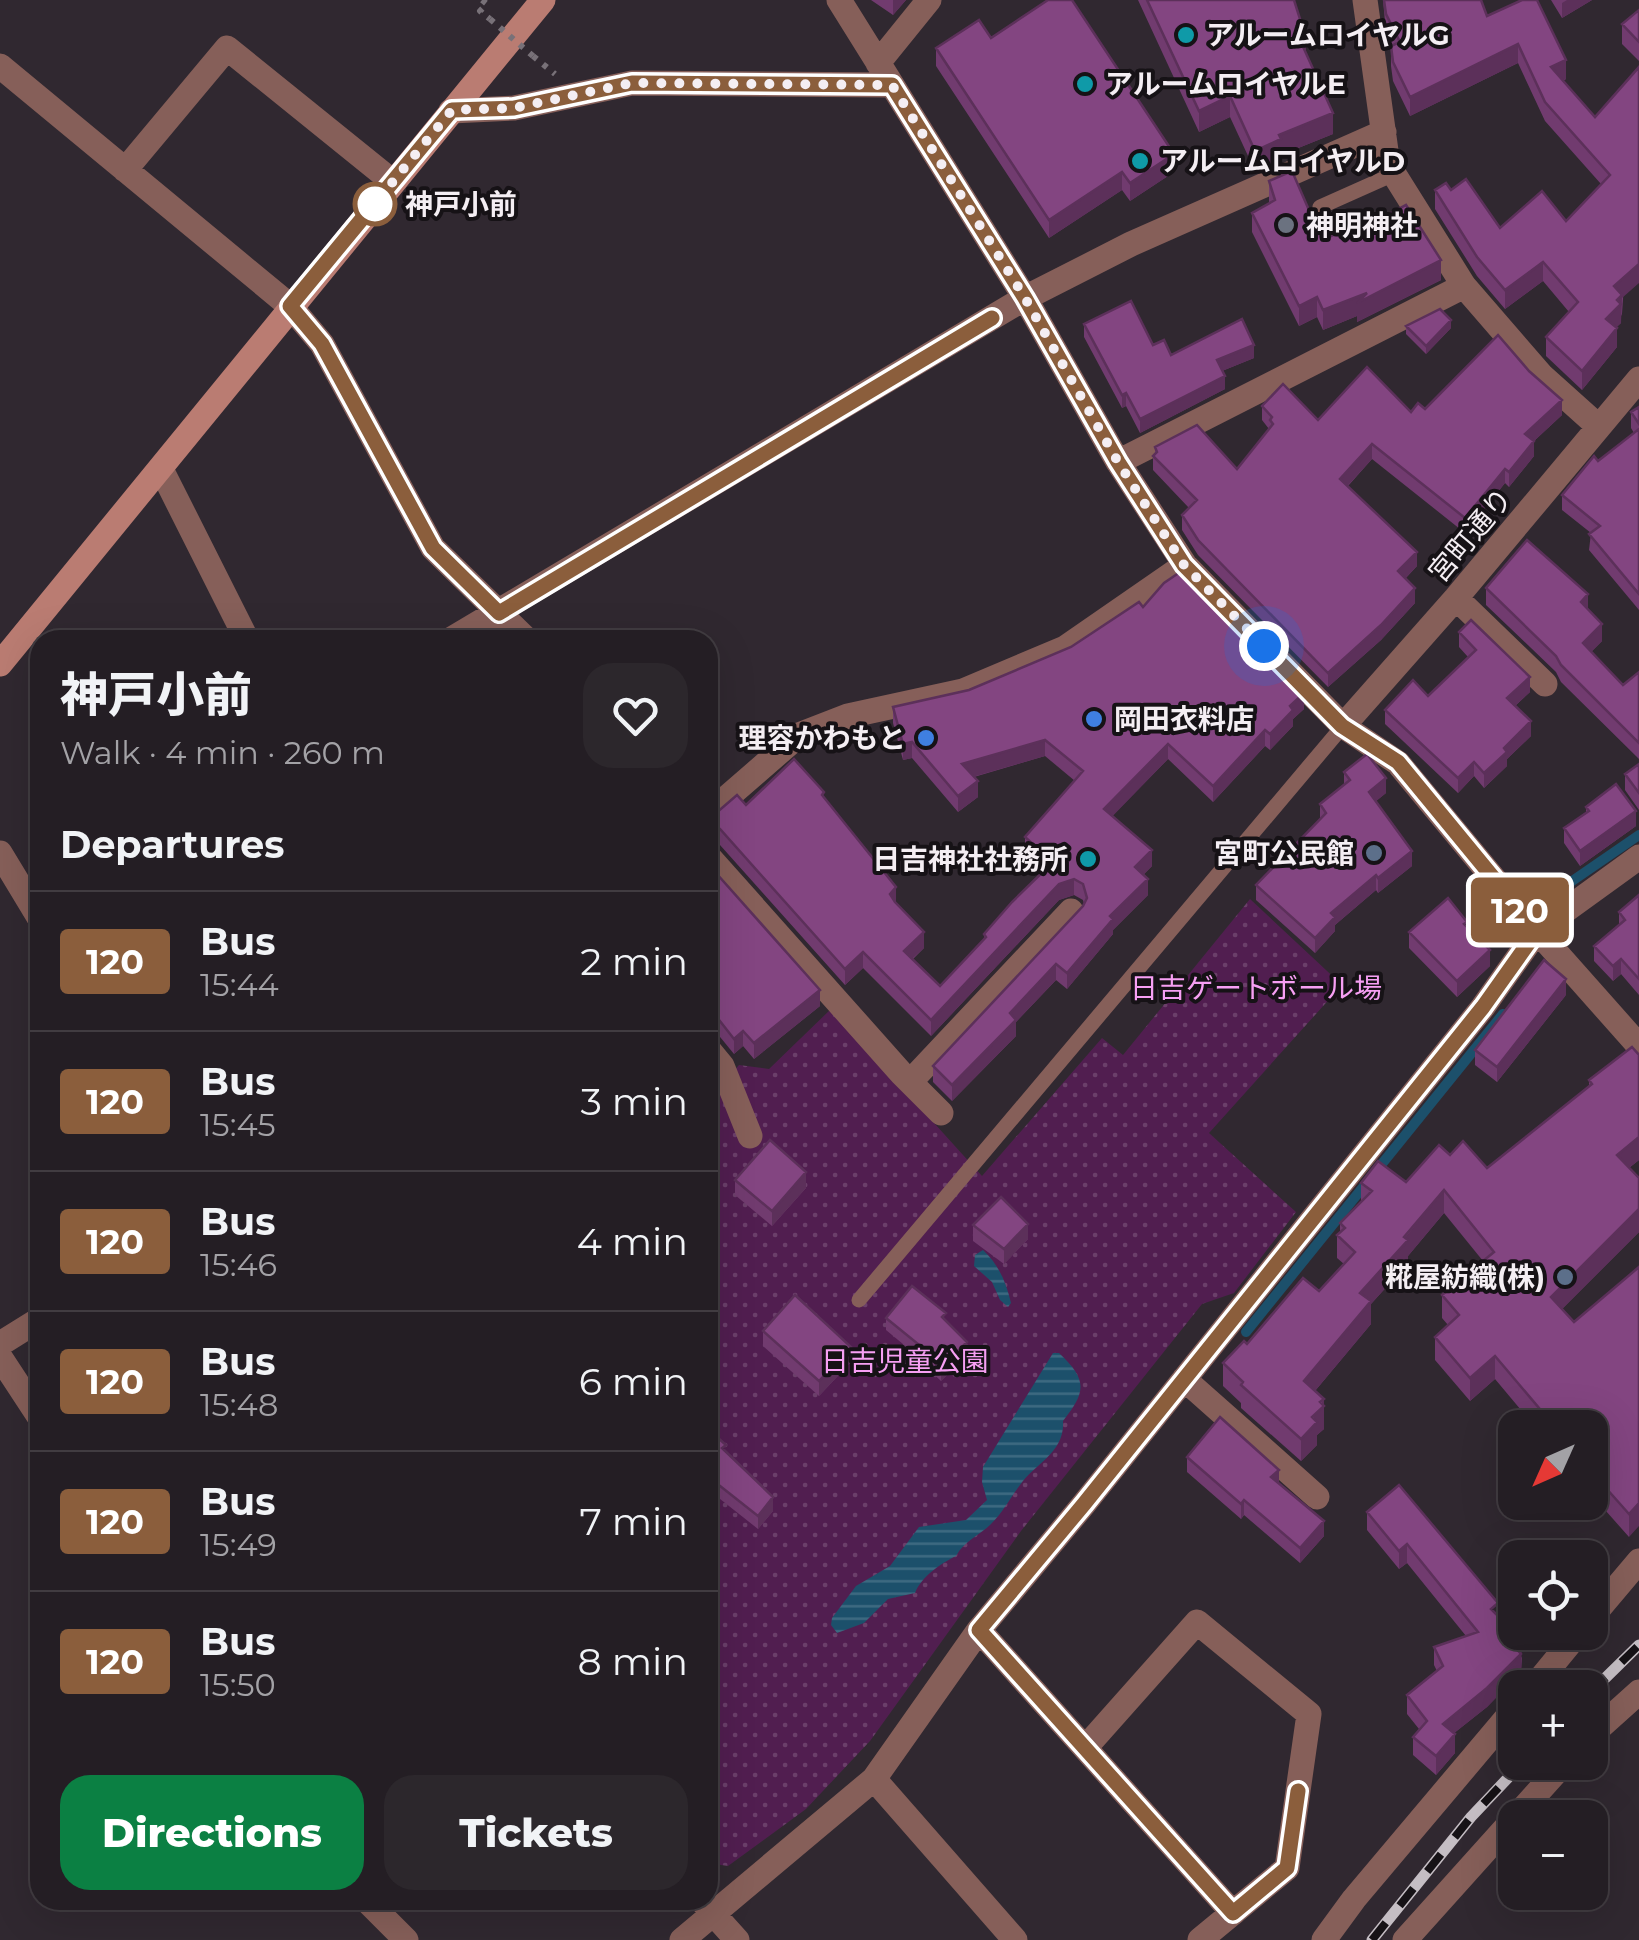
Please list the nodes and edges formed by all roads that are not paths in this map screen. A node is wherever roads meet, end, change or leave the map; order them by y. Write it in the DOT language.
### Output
graph roads {
  1 [pos="543,0"];
  2 [pos="839,0"];
  3 [pos="929,0"];
  4 [pos="1364,0"];
  5 [pos="878,62"];
  6 [pos="0,66"];
  7 [pos="892,85"];
  8 [pos="452,110"];
  9 [pos="1384,132"];
  10 [pos="125,170"];
  11 [pos="1394,174"];
  12 [pos="393,182"];
  13 [pos="1320,207"];
  14 [pos="1464,286"];
  15 [pos="1025,298"];
  16 [pos="290,306"];
  17 [pos="1639,379"];
  18 [pos="1599,427"];
  19 [pos="1118,462"];
  20 [pos="161,469"];
  21 [pos="1184,565"];
  22 [pos="1456,598"];
  23 [pos="499,613"];
  24 [pos="242,630"];
  25 [pos="468,630"];
  26 [pos="517,630"];
  27 [pos="0,664"];
  28 [pos="1545,684"];
  29 [pos="1342,726"];
  30 [pos="718,805"];
  31 [pos="0,853"];
  32 [pos="1639,857"];
  33 [pos="718,867"];
  34 [pos="30,902"];
  35 [pos="1072,911"];
  36 [pos="1537,931"];
  37 [pos="1639,1046"];
  38 [pos="718,1061"];
  39 [pos="910,1082"];
  40 [pos="940,1112"];
  41 [pos="750,1136"];
  42 [pos="858,1300"];
  43 [pos="30,1325"];
  44 [pos="0,1344"];
  45 [pos="0,1357"];
  46 [pos="1184,1379"];
  47 [pos="30,1403"];
  48 [pos="1318,1497"];
  49 [pos="1639,1561"];
  50 [pos="1608,1598"];
  51 [pos="979,1630"];
  52 [pos="1564,1650"];
  53 [pos="1547,1670"];
  54 [pos="1639,1692"];
  55 [pos="1608,1720"];
  56 [pos="1498,1728"];
  57 [pos="1085,1748"];
  58 [pos="874,1779"];
  59 [pos="1549,1780"];
  60 [pos="718,1899"];
  61 [pos="376,1910"];
  62 [pos="705,1910"];
  63 [pos="710,1910"];
  64 [pos="1233,1913"];
  65 [pos="406,1940"];
  66 [pos="682,1940"];
  67 [pos="737,1940"];
  68 [pos="1016,1940"];
  69 [pos="1200,1940"];
  70 [pos="1324,1940"];
  71 [pos="1404,1940"];
  1 -- 8 [label="street"];
  2 -- 5 [label="street"];
  3 -- 5 [label="street"];
  4 -- 9 [label="street"];
  5 -- 7 [label="street"];
  6 -- 10 [label="street"];
  7 -- 8 [label="street"];
  7 -- 15 [label="street"];
  8 -- 12 [label="street"];
  9 -- 11 [label="street"];
  9 -- 15 [label="street"];
  10 -- 12 [label="street"];
  10 -- 16 [label="street"];
  11 -- 13 [label="lane"];
  11 -- 14 [label="street"];
  12 -- 16 [label="street"];
  14 -- 18 [label="street"];
  14 -- 19 [label="street"];
  15 -- 19 [label="street"];
  15 -- 23 [label="street"];
  16 -- 20 [label="street"];
  16 -- 23 [label="street"];
  17 -- 18 [label="street, 宮町通り"];
  18 -- 22 [label="street, 宮町通り"];
  19 -- 21 [label="street"];
  20 -- 24 [label="street"];
  20 -- 27 [label="street"];
  21 -- 29 [label="street"];
  21 -- 30 [label="street"];
  22 -- 28 [label="street"];
  22 -- 29 [label="street, 宮町通り"];
  23 -- 25 [label="street"];
  23 -- 26 [label="street"];
  29 -- 36 [label="street"];
  29 -- 42 [label="lane"];
  31 -- 34 [label="street"];
  32 -- 36 [label="street"];
  33 -- 39 [label="street"];
  35 -- 39 [label="street"];
  36 -- 37 [label="street"];
  36 -- 46 [label="street"];
  38 -- 41 [label="street"];
  39 -- 40 [label="street"];
  43 -- 44 [label="street"];
  45 -- 47 [label="street"];
  46 -- 48 [label="street"];
  46 -- 51 [label="street"];
  49 -- 50 [label="street"];
  51 -- 57 [label="street"];
  51 -- 58 [label="street"];
  52 -- 53 [label="street"];
  54 -- 55 [label="street"];
  56 -- 70 [label="street"];
  57 -- 64 [label="street"];
  57 -- 64 [label="street"];
  58 -- 60 [label="street"];
  58 -- 68 [label="street"];
  59 -- 71 [label="street"];
  61 -- 65 [label="street"];
  62 -- 66 [label="street"];
  63 -- 67 [label="street"];
  64 -- 69 [label="street"];
}
